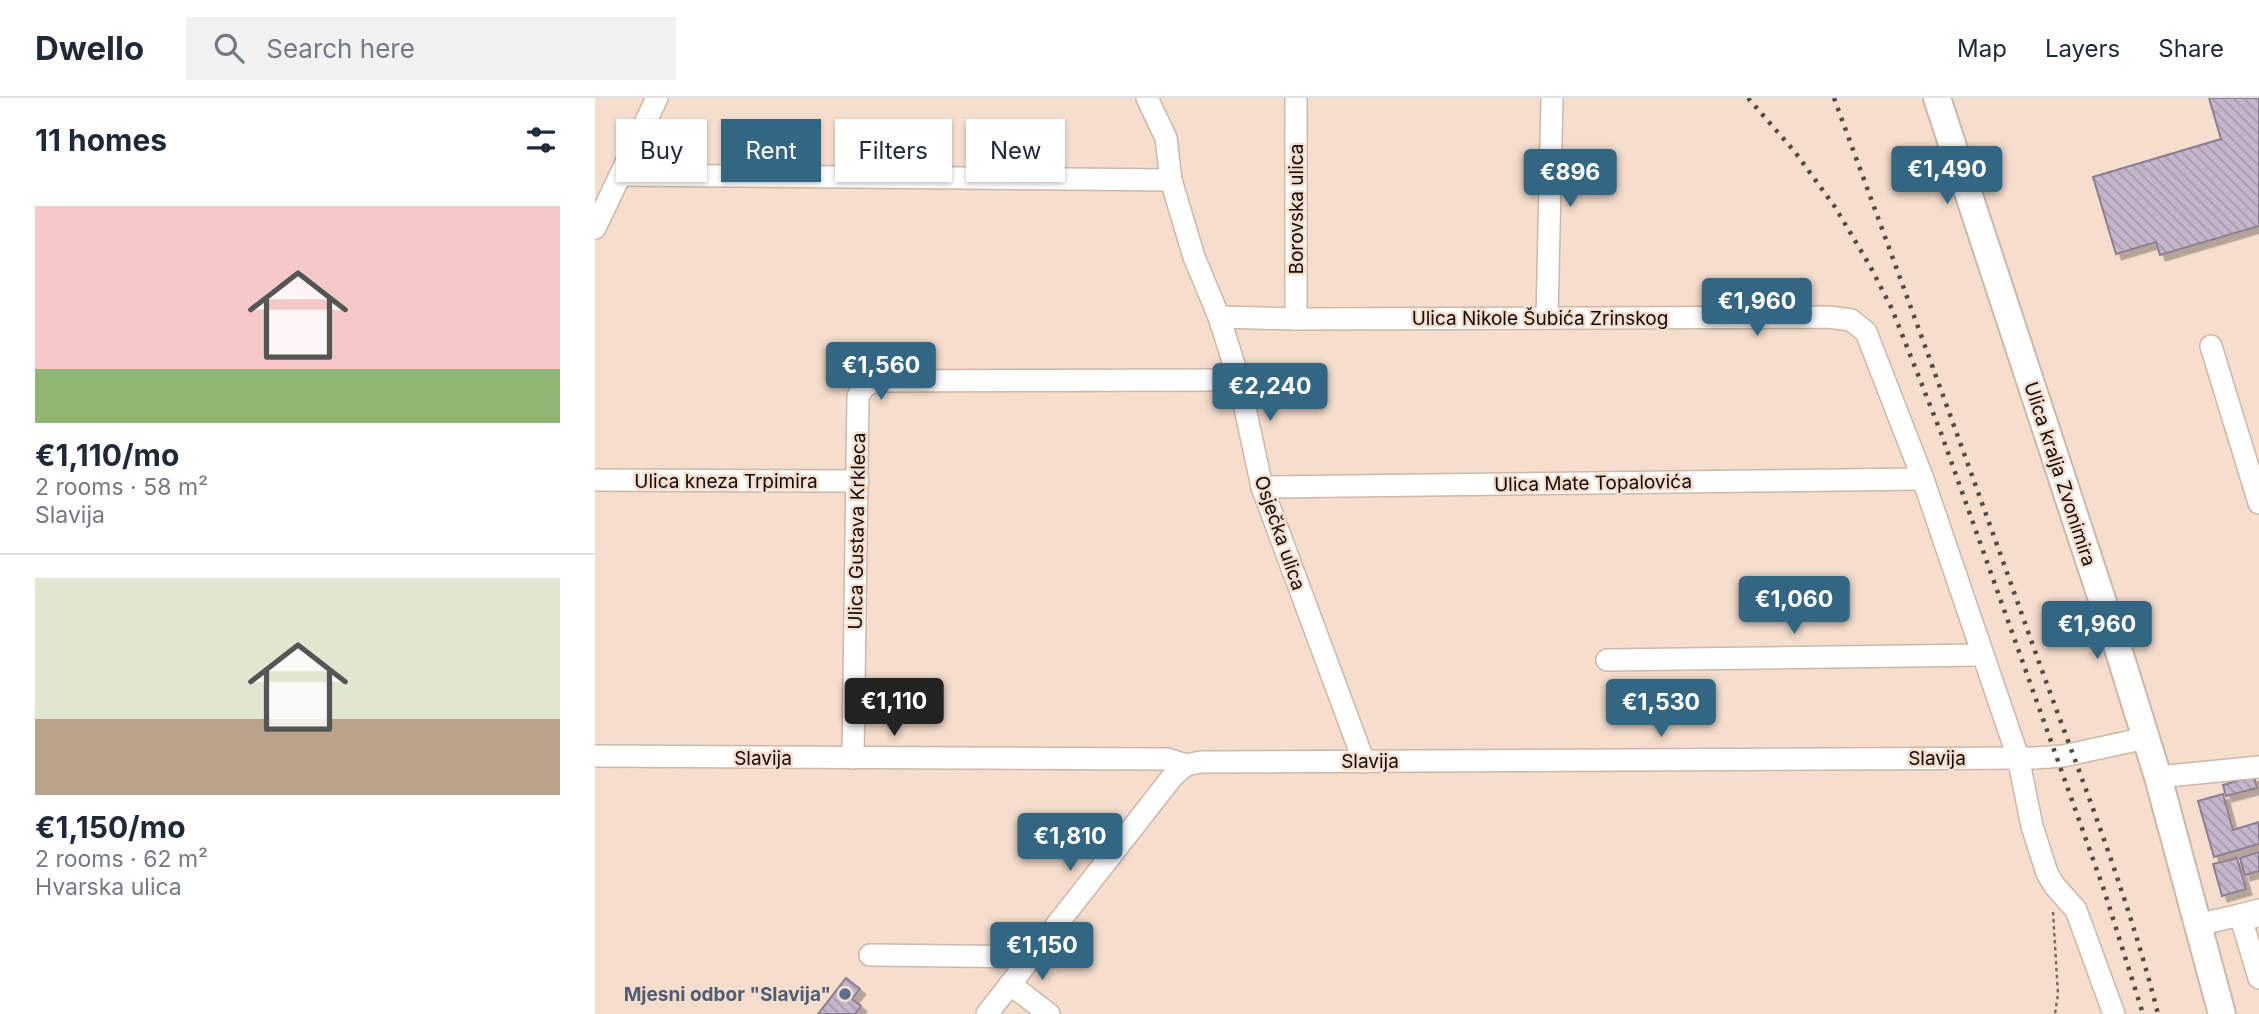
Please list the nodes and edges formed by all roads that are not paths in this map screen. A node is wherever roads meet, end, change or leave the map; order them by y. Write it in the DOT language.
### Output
graph roads {
  1 [pos="657,98"];
  2 [pos="1147,98"];
  3 [pos="1296,98"];
  4 [pos="1552,98"];
  5 [pos="1937,98"];
  6 [pos="647,119"];
  7 [pos="707,175"];
  8 [pos="1171,180"];
  9 [pos="618,182"];
  10 [pos="595,228"];
  11 [pos="1219,317"];
  12 [pos="1547,318"];
  13 [pos="1296,319"];
  14 [pos="2211,346"];
  15 [pos="1239,380"];
  16 [pos="1923,479"];
  17 [pos="595,480"];
  18 [pos="857,481"];
  19 [pos="1262,487"];
  20 [pos="2259,503"];
  21 [pos="1982,655"];
  22 [pos="1607,660"];
  23 [pos="2145,738"];
  24 [pos="595,756"];
  25 [pos="2018,757"];
  26 [pos="853,758"];
  27 [pos="1364,762"];
  28 [pos="1186,765"];
  29 [pos="2259,767"];
  30 [pos="2158,777"];
  31 [pos="2253,915"];
  32 [pos="2197,925"];
  33 [pos="870,955"];
  34 [pos="1031,957"];
  35 [pos="2259,978"];
  36 [pos="1010,985"];
  37 [pos="987,1014"];
  38 [pos="1049,1014"];
  39 [pos="2114,1014"];
  40 [pos="2222,1014"];
  1 -- 6 [label="street"];
  2 -- 8 [label="street, Osječka ulica"];
  3 -- 13 [label="street, Borovska ulica"];
  4 -- 12 [label="street"];
  5 -- 23 [label="main road, Ulica kralja Zvonimira"];
  7 -- 8 [label="street"];
  8 -- 11 [label="street, Osječka ulica"];
  9 -- 10 [label="street"];
  11 -- 13 [label="street, Ulica Nikole Šubića Zrinskog"];
  11 -- 15 [label="street, Osječka ulica"];
  12 -- 13 [label="street, Ulica Nikole Šubića Zrinskog"];
  12 -- 16 [label="street, Ulica Nikole Šubića Zrinskog"];
  14 -- 20 [label="street"];
  15 -- 18 [label="street, Ulica Gustava Krkleca"];
  15 -- 19 [label="street, Osječka ulica"];
  16 -- 19 [label="street, Ulica Mate Topalovića"];
  16 -- 21 [label="street, Ulica Nikole Šubića Zrinskog"];
  17 -- 18 [label="street, Ulica kneza Trpimira"];
  18 -- 26 [label="street, Ulica Gustava Krkleca"];
  19 -- 27 [label="street, Osječka ulica"];
  21 -- 22 [label="street"];
  21 -- 25 [label="street, Ulica Nikole Šubića Zrinskog"];
  23 -- 25 [label="street, Slavija"];
  23 -- 30 [label="main road, Ulica kralja Zvonimira"];
  24 -- 26 [label="street, Slavija"];
  25 -- 27 [label="street, Slavija"];
  25 -- 39 [label="street, Ulica Nikole Šubića Zrinskog"];
  26 -- 28 [label="street, Slavija"];
  27 -- 28 [label="street, Slavija"];
  28 -- 34 [label="street"];
  29 -- 30 [label="street"];
  30 -- 32 [label="main road, Ulica kralja Zvonimira"];
  31 -- 32 [label="street"];
  31 -- 35 [label="street"];
  32 -- 40 [label="main road, Ulica kralja Zvonimira"];
  33 -- 34 [label="street"];
  34 -- 36 [label="street"];
  36 -- 37 [label="street"];
  36 -- 38 [label="street"];
}
